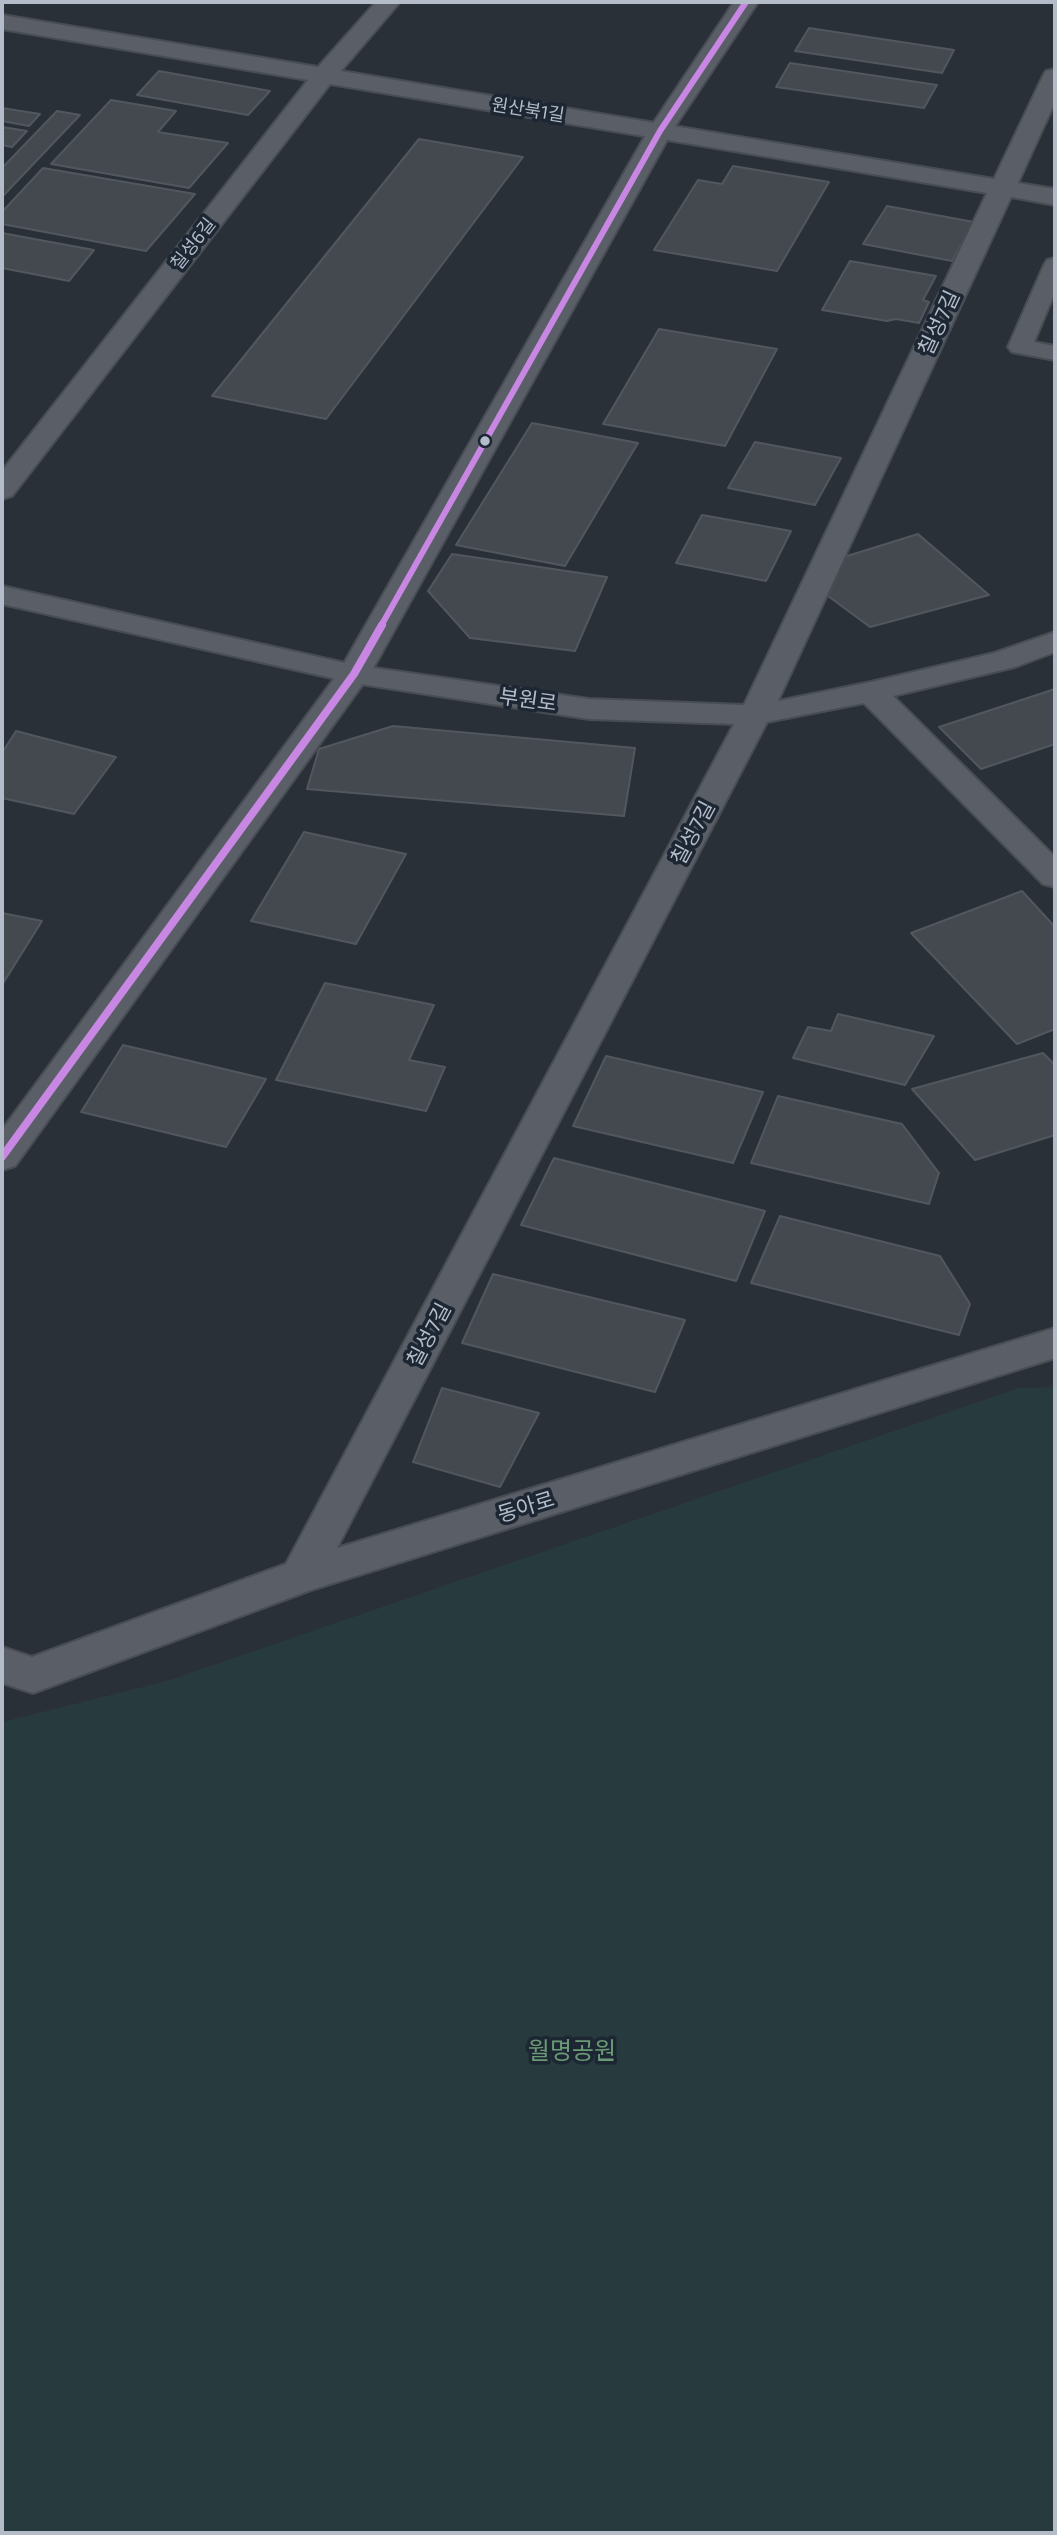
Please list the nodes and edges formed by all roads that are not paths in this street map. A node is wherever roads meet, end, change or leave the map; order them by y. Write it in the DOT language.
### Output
graph roads {
  1 [pos="387,2"];
  2 [pos="746,2"];
  3 [pos="2,22"];
  4 [pos="323,76"];
  5 [pos="1055,76"];
  6 [pos="660,131"];
  7 [pos="1002,188"];
  8 [pos="1055,197"];
  9 [pos="1055,265"];
  10 [pos="1055,353"];
  11 [pos="2,491"];
  12 [pos="2,595"];
  13 [pos="1055,641"];
  14 [pos="354,674"];
  15 [pos="871,692"];
  16 [pos="755,715"];
  17 [pos="1055,876"];
  18 [pos="2,1157"];
  19 [pos="1055,1343"];
  20 [pos="302,1576"];
  21 [pos="2,1665"];
  1 -- 4 [label="street, 칠성6길"];
  2 -- 6 [label="street"];
  3 -- 4 [label="street, 원산북1길"];
  4 -- 6 [label="street, 원산북1길"];
  4 -- 11 [label="street, 칠성6길"];
  5 -- 7 [label="street, 칠성7길"];
  6 -- 7 [label="street, 원산북1길"];
  6 -- 14 [label="street"];
  7 -- 8 [label="street, 원산북1길"];
  7 -- 16 [label="street, 칠성7길"];
  9 -- 10 [label="lane"];
  12 -- 14 [label="street, 부원로"];
  13 -- 15 [label="street, 부원로"];
  14 -- 16 [label="street, 부원로"];
  14 -- 18 [label="street"];
  15 -- 16 [label="street, 부원로"];
  15 -- 17 [label="street"];
  16 -- 20 [label="street, 칠성7길"];
  19 -- 20 [label="street, 동아로"];
  20 -- 21 [label="street, 동아로"];
}
